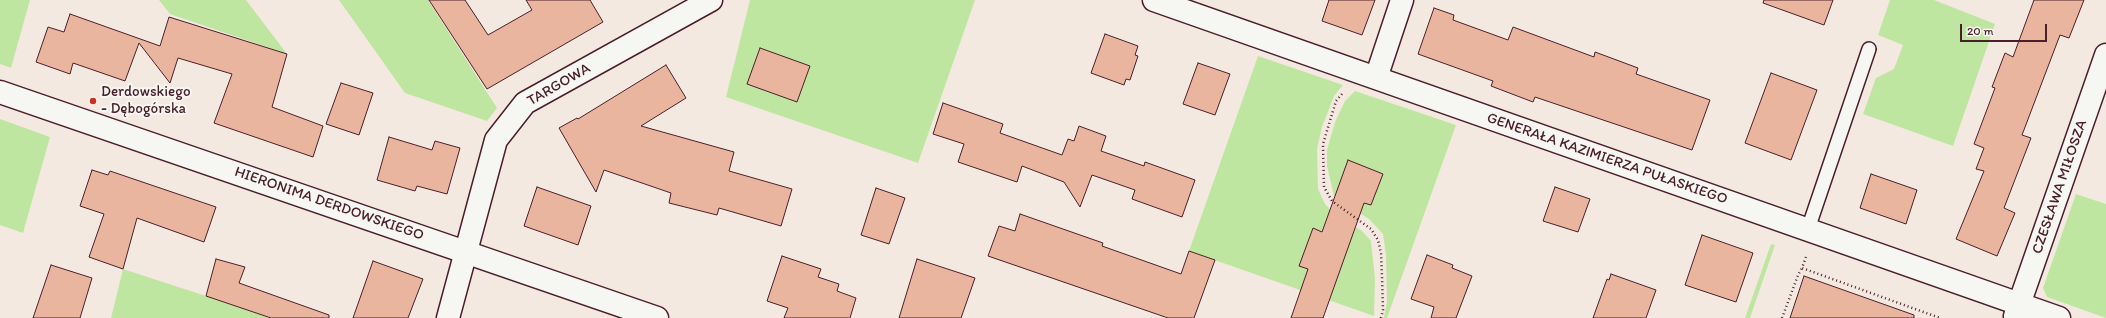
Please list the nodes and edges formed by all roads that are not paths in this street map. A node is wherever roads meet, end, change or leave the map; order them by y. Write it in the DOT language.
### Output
graph roads {
  1 [pos="711,0"];
  2 [pos="1154,0"];
  3 [pos="1402,0"];
  4 [pos="1869,49"];
  5 [pos="2106,55"];
  6 [pos="1376,78"];
  7 [pos="0,92"];
  8 [pos="1808,229"];
  9 [pos="466,251"];
  10 [pos="2017,311"];
  11 [pos="448,318"];
  12 [pos="657,318"];
  13 [pos="2059,318"];
  1 -- 9 [label="street, TARGOWA"];
  2 -- 6 [label="street, GENERAŁA KAZIMIERZA PUŁASKIEGO"];
  3 -- 6 [label="street"];
  4 -- 8 [label="lane"];
  5 -- 10 [label="street, CZESŁAWA MIŁOSZA"];
  6 -- 8 [label="street, GENERAŁA KAZIMIERZA PUŁASKIEGO"];
  7 -- 9 [label="street, HIERONIMA DERDOWSKIEGO"];
  8 -- 10 [label="street, GENERAŁA KAZIMIERZA PUŁASKIEGO"];
  9 -- 11 [label="street, TARGOWA"];
  9 -- 12 [label="street, HIERONIMA DERDOWSKIEGO"];
  10 -- 13 [label="street, GENERAŁA KAZIMIERZA PUŁASKIEGO"];
}
